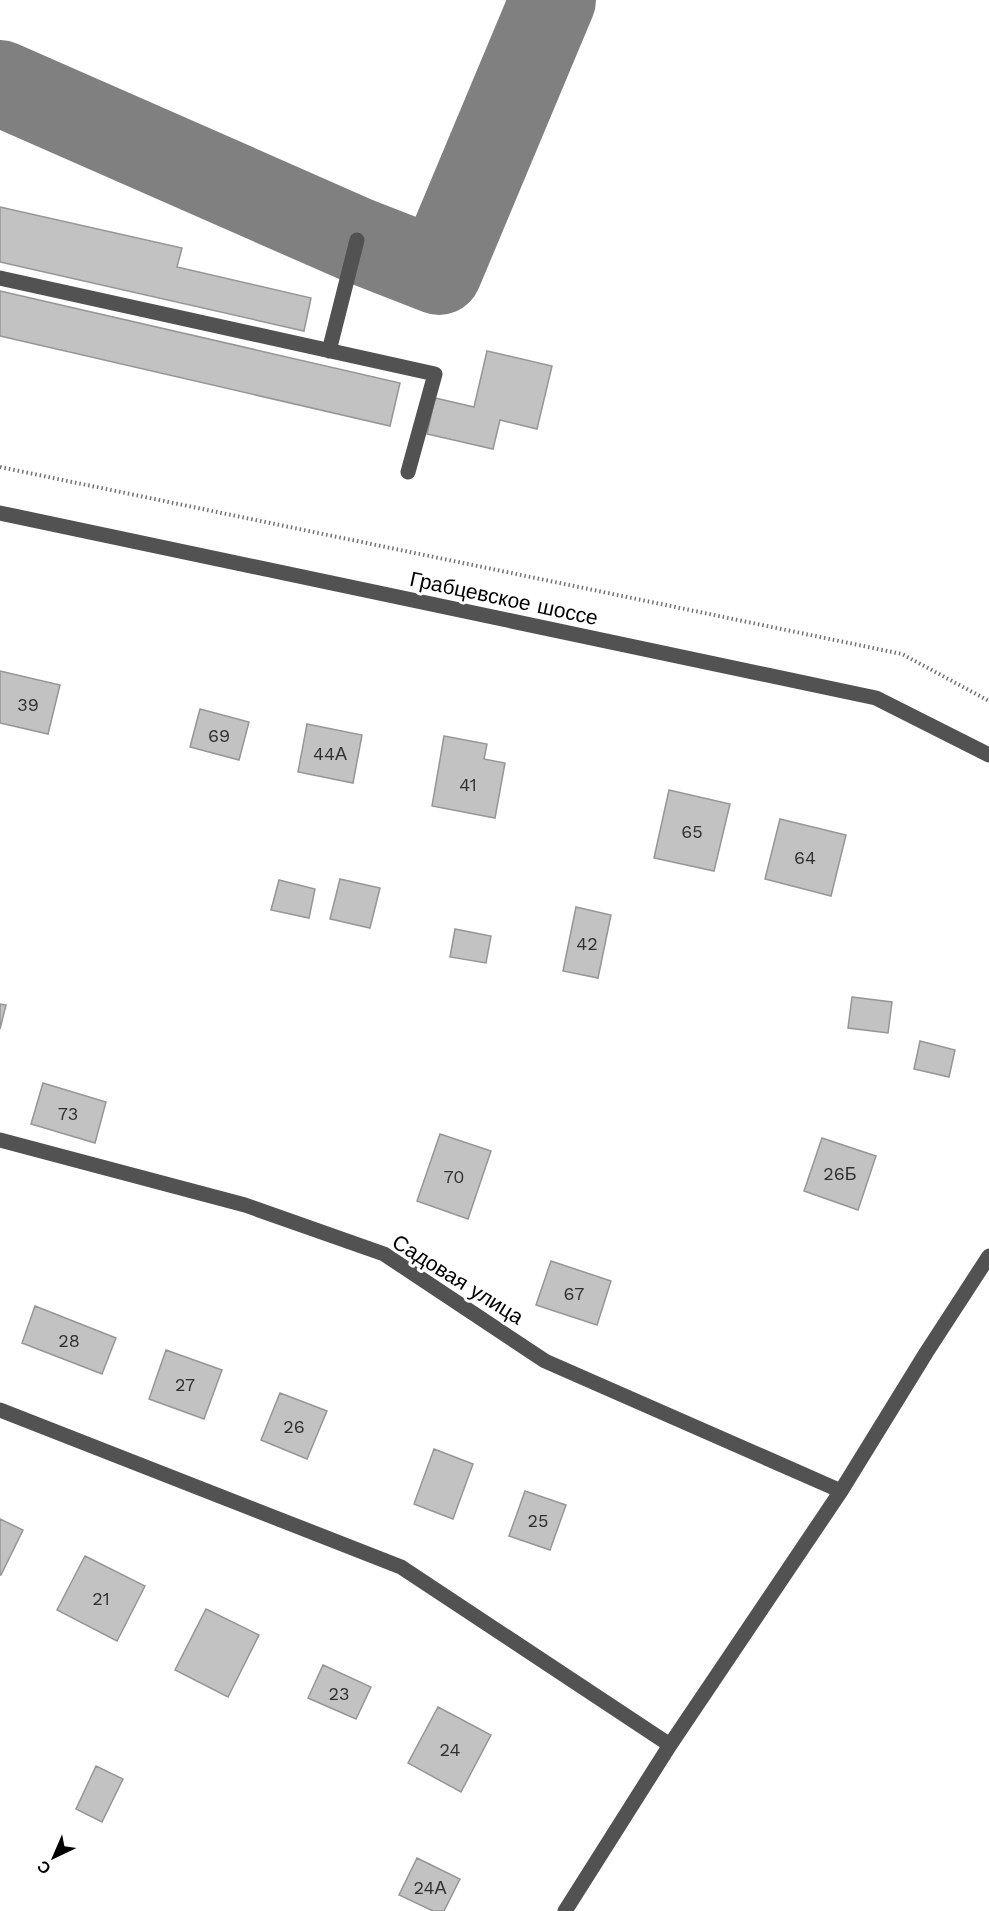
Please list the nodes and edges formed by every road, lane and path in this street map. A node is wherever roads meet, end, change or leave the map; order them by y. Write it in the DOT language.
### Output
graph roads {
  1 [pos="357,240"];
  2 [pos="0,278"];
  3 [pos="329,351"];
  4 [pos="0,466"];
  5 [pos="408,472"];
  6 [pos="0,513"];
  7 [pos="989,701"];
  8 [pos="989,755"];
  9 [pos="0,1140"];
  10 [pos="989,1256"];
  11 [pos="0,1410"];
  12 [pos="841,1491"];
  13 [pos="670,1745"];
  14 [pos="565,1911"];
  1 -- 3 [label="street"];
  2 -- 3 [label="street"];
  3 -- 5 [label="street"];
  4 -- 7 [label="path"];
  6 -- 8 [label="street, Грабцевское шоссе"];
  9 -- 12 [label="street, Садовая улица"];
  10 -- 12 [label="street"];
  11 -- 13 [label="street"];
  12 -- 13 [label="street"];
  13 -- 14 [label="street"];
}
